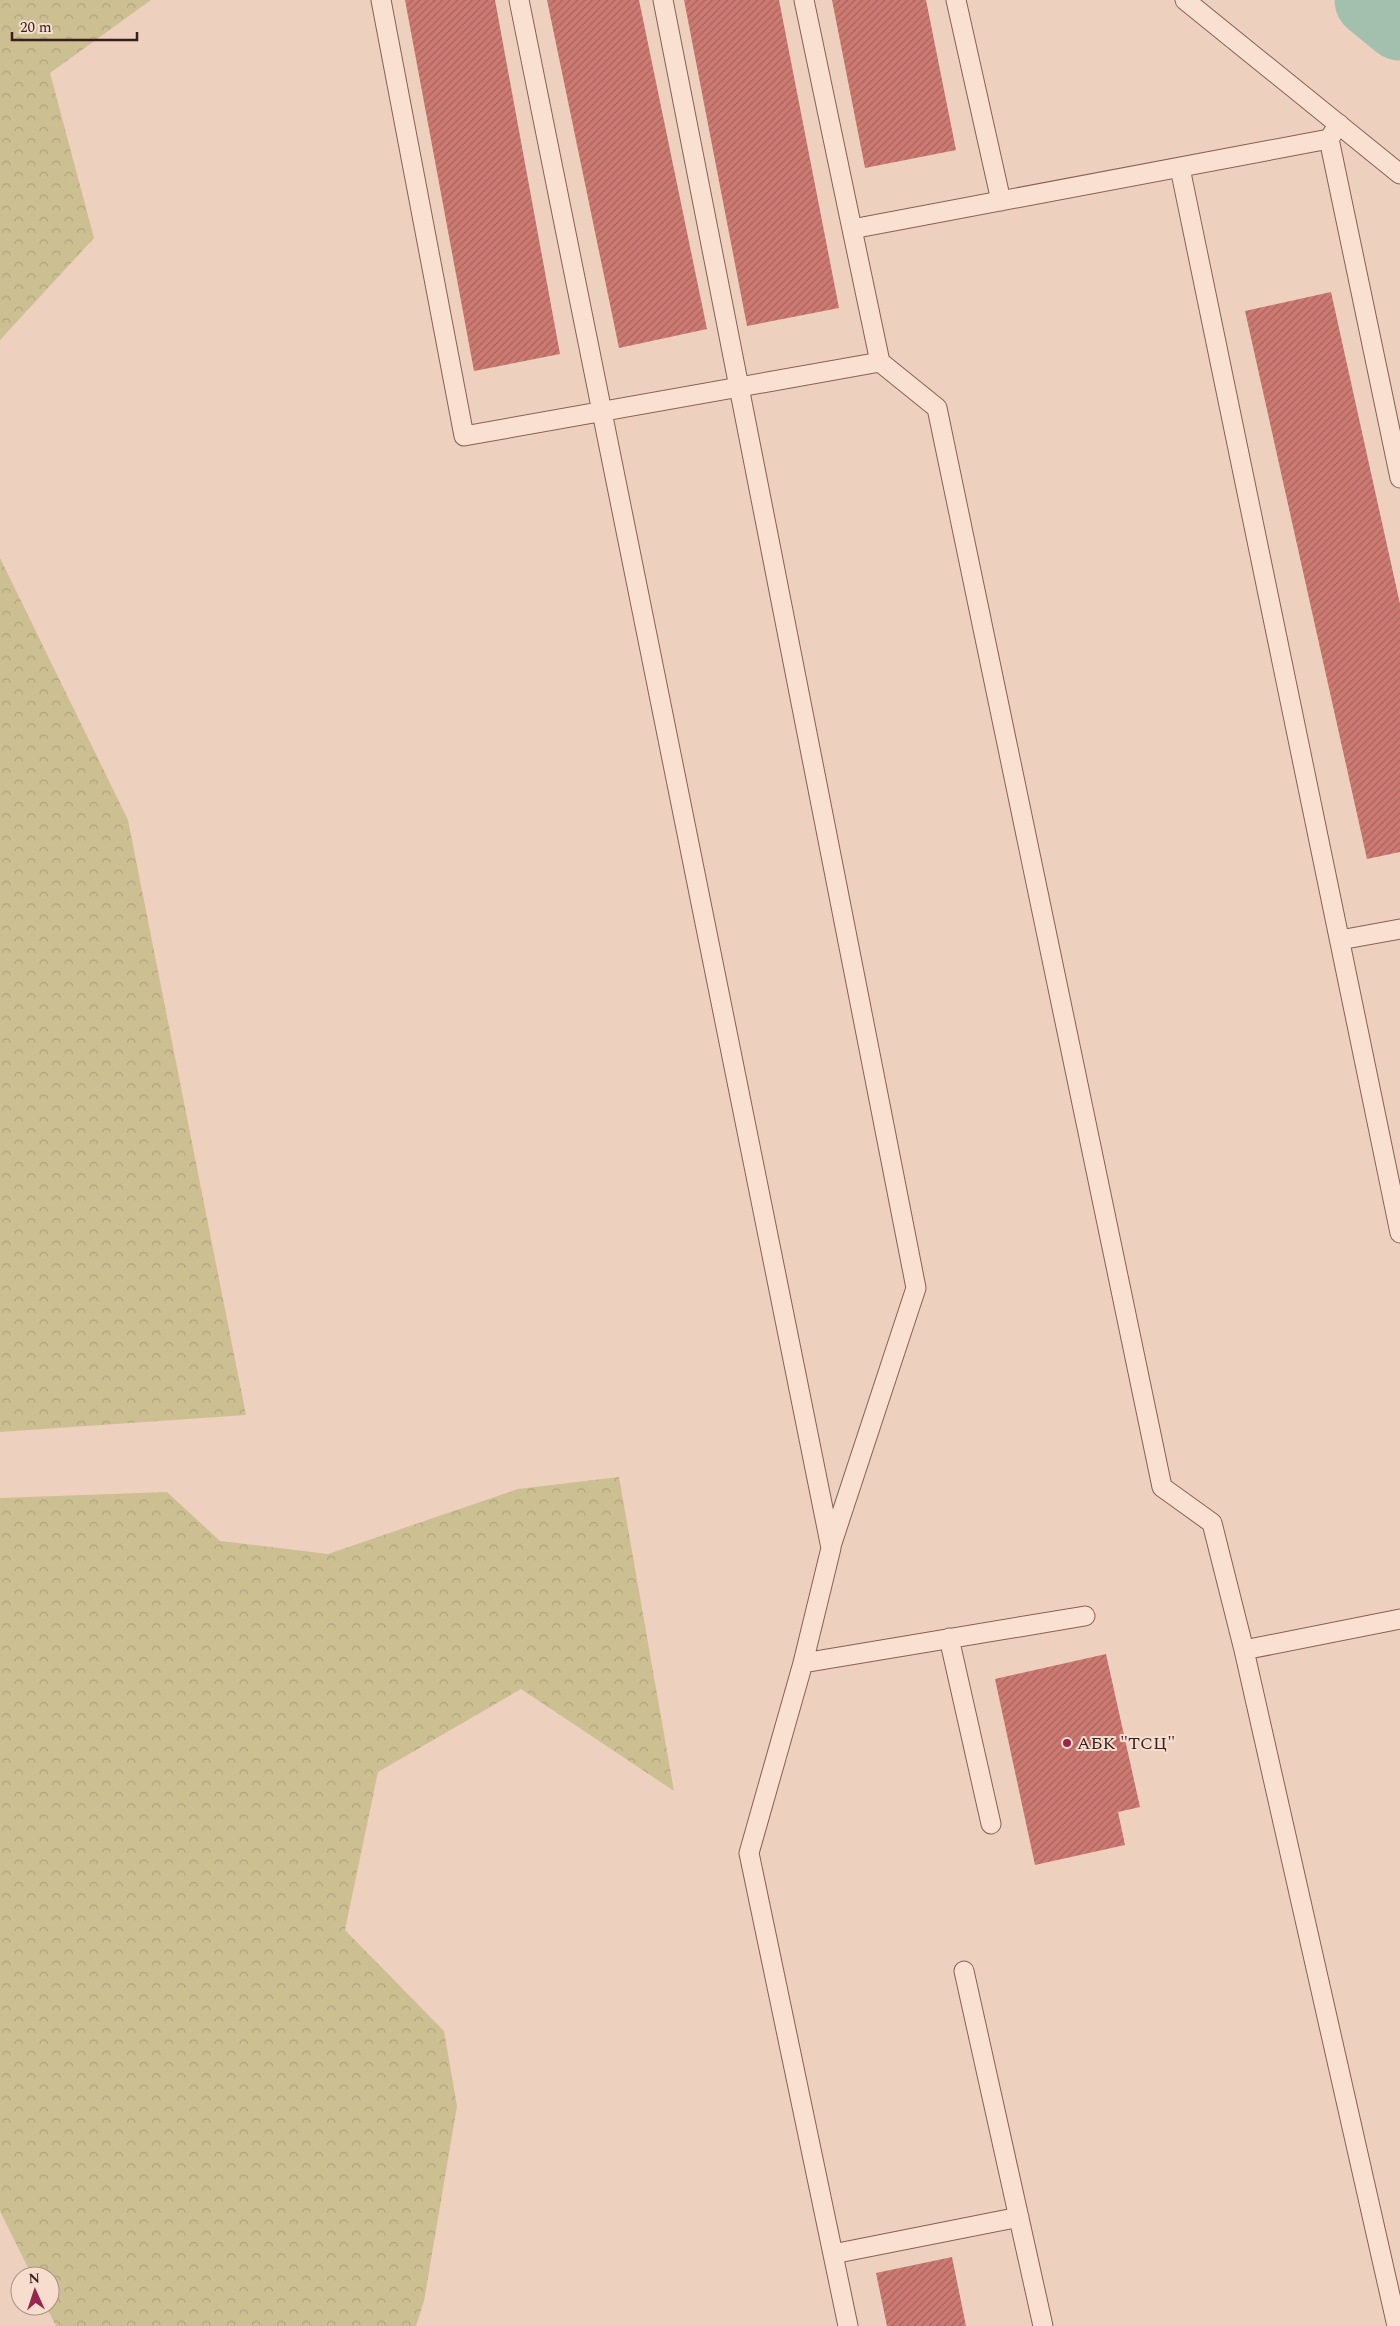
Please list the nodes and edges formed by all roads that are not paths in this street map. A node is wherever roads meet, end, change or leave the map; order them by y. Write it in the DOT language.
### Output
graph roads {
  1 [pos="381,0"];
  2 [pos="519,0"];
  3 [pos="662,0"];
  4 [pos="804,0"];
  5 [pos="956,0"];
  6 [pos="1185,0"];
  7 [pos="1334,132"];
  8 [pos="1180,168"];
  9 [pos="1400,174"];
  10 [pos="1000,201"];
  11 [pos="852,229"];
  12 [pos="880,362"];
  13 [pos="739,387"];
  14 [pos="601,411"];
  15 [pos="1400,478"];
  16 [pos="1400,929"];
  17 [pos="1340,940"];
  18 [pos="1400,1233"];
  19 [pos="831,1548"];
  20 [pos="1085,1616"];
  21 [pos="1400,1619"];
  22 [pos="949,1638"];
  23 [pos="1244,1650"];
  24 [pos="803,1663"];
  25 [pos="991,1824"];
  26 [pos="964,1972"];
  27 [pos="1019,2217"];
  28 [pos="833,2254"];
  29 [pos="1397,2319"];
  30 [pos="848,2326"];
  31 [pos="1043,2326"];
  1 -- 14 [label="lane"];
  2 -- 14 [label="lane"];
  3 -- 13 [label="lane"];
  4 -- 11 [label="lane"];
  5 -- 10 [label="lane"];
  6 -- 7 [label="lane"];
  7 -- 8 [label="lane"];
  7 -- 9 [label="lane"];
  7 -- 15 [label="lane"];
  8 -- 10 [label="lane"];
  8 -- 17 [label="lane"];
  10 -- 11 [label="lane"];
  11 -- 12 [label="lane"];
  12 -- 13 [label="lane"];
  12 -- 23 [label="lane"];
  13 -- 14 [label="lane"];
  13 -- 19 [label="lane"];
  14 -- 19 [label="lane"];
  16 -- 17 [label="lane"];
  17 -- 18 [label="lane"];
  19 -- 24 [label="lane"];
  20 -- 22 [label="lane"];
  21 -- 23 [label="lane"];
  22 -- 24 [label="lane"];
  22 -- 25 [label="lane"];
  23 -- 29 [label="lane"];
  24 -- 28 [label="lane"];
  26 -- 27 [label="lane"];
  27 -- 28 [label="lane"];
  27 -- 31 [label="lane"];
  28 -- 30 [label="lane"];
}
